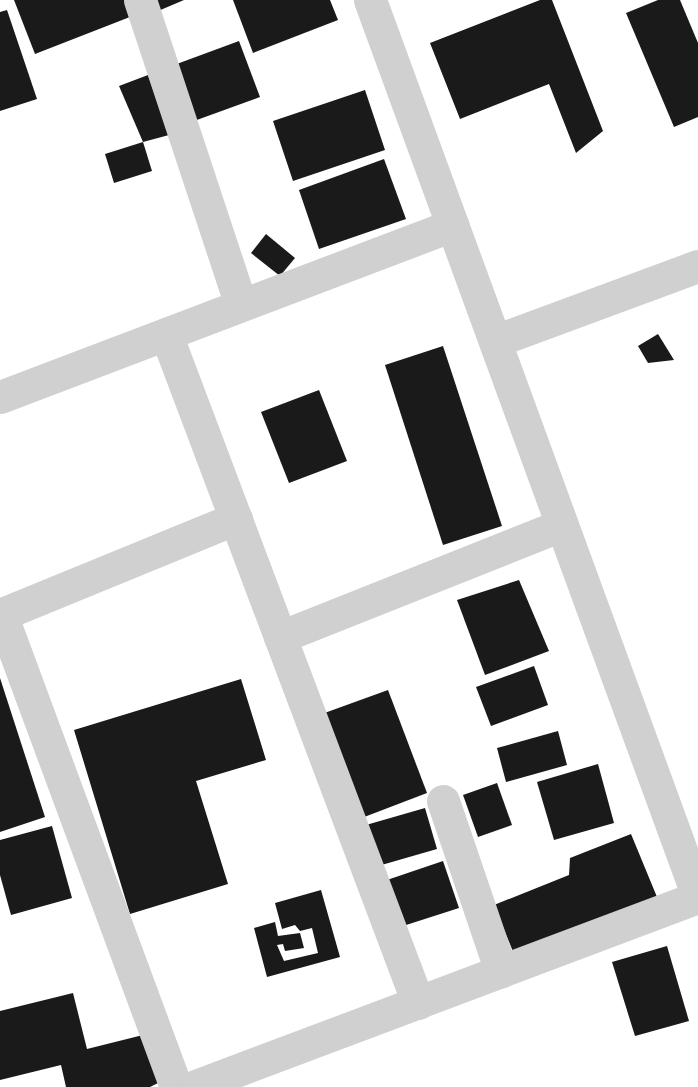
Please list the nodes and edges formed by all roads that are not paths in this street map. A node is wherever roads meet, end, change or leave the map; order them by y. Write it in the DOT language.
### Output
graph roads {
  1 [pos="140,0"];
  2 [pos="370,0"];
  3 [pos="452,225"];
  4 [pos="698,266"];
  5 [pos="241,305"];
  6 [pos="166,334"];
  7 [pos="495,341"];
  8 [pos="0,397"];
  9 [pos="236,518"];
  10 [pos="562,525"];
  11 [pos="1,615"];
  12 [pos="280,637"];
  13 [pos="443,801"];
  14 [pos="698,897"];
  15 [pos="501,971"];
  16 [pos="418,1003"];
  17 [pos="176,1087"];
  18 [pos="193,1087"];
  1 -- 5 [label="street"];
  2 -- 3 [label="street"];
  3 -- 5 [label="street"];
  3 -- 7 [label="street"];
  4 -- 7 [label="street"];
  5 -- 6 [label="street"];
  6 -- 8 [label="street"];
  6 -- 9 [label="street"];
  7 -- 10 [label="street"];
  9 -- 11 [label="street"];
  9 -- 12 [label="street"];
  10 -- 12 [label="street"];
  10 -- 14 [label="street"];
  11 -- 17 [label="street"];
  12 -- 16 [label="street"];
  13 -- 15 [label="street"];
  14 -- 15 [label="street"];
  15 -- 16 [label="street"];
  16 -- 18 [label="street"];
}
